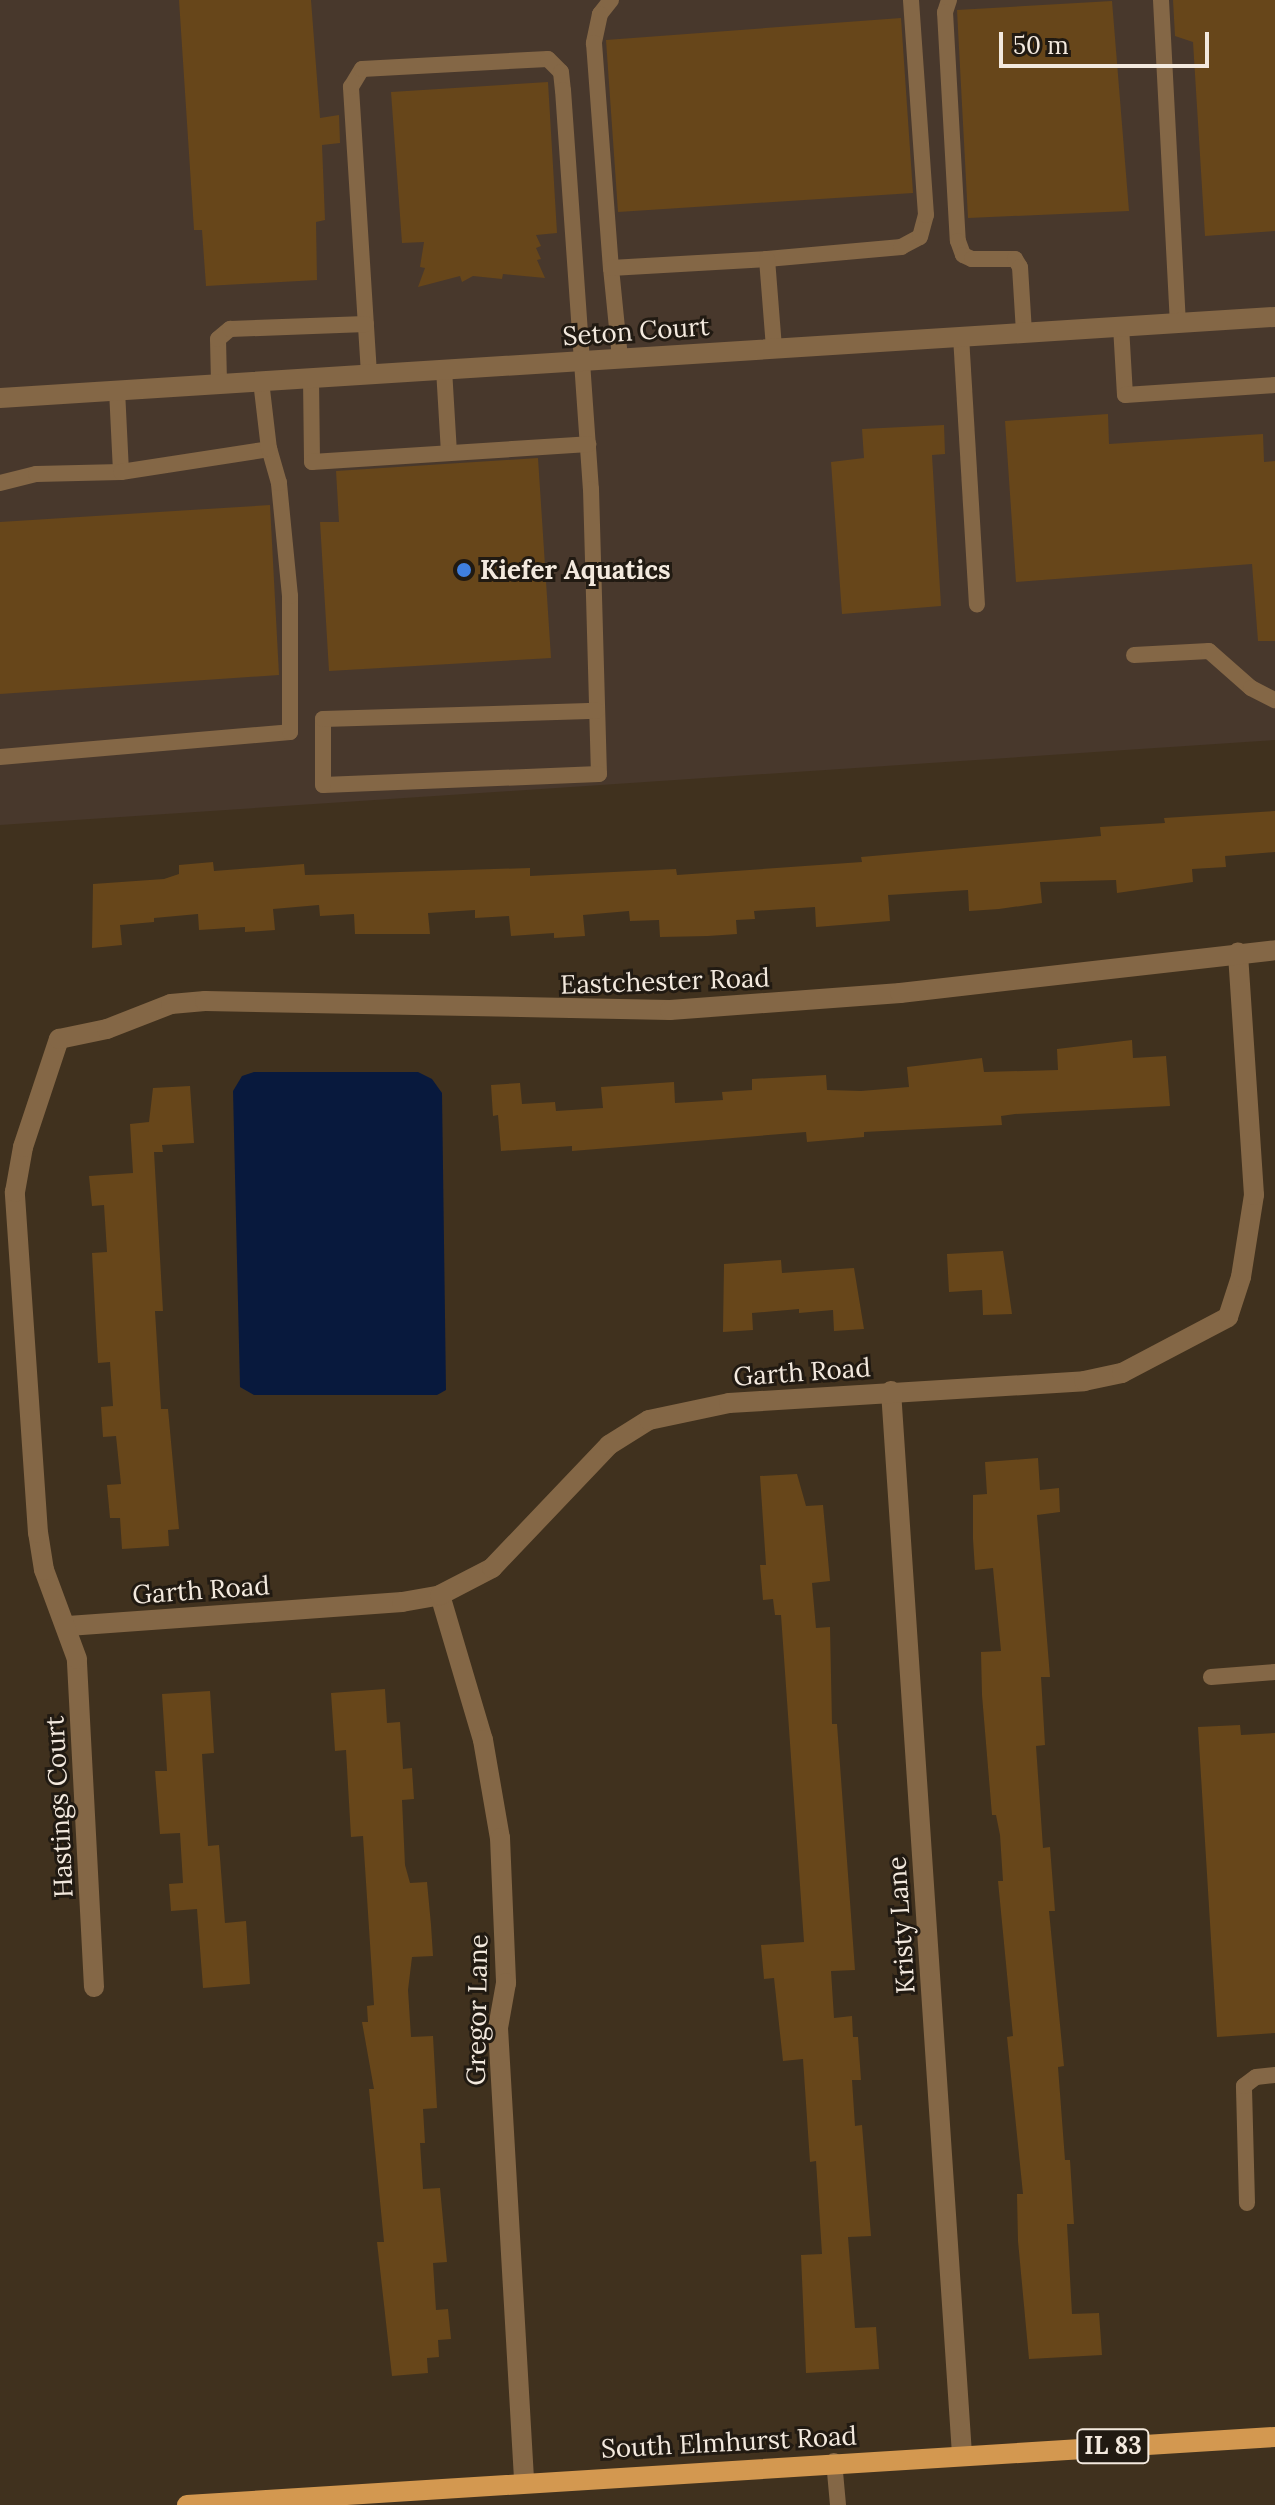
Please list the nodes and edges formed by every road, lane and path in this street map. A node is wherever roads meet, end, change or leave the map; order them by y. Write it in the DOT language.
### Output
graph roads {
  1 [pos="611,0"];
  2 [pos="911,0"];
  3 [pos="949,0"];
  4 [pos="1161,0"];
  5 [pos="767,259"];
  6 [pos="611,268"];
  7 [pos="1275,317"];
  8 [pos="1178,323"];
  9 [pos="366,324"];
  10 [pos="1121,326"];
  11 [pos="1024,332"];
  12 [pos="961,336"];
  13 [pos="774,348"];
  14 [pos="620,358"];
  15 [pos="582,361"];
  16 [pos="444,369"];
  17 [pos="369,374"];
  18 [pos="311,378"];
  19 [pos="261,381"];
  20 [pos="219,383"];
  21 [pos="1275,385"];
  22 [pos="117,390"];
  23 [pos="0,398"];
  24 [pos="588,444"];
  25 [pos="269,449"];
  26 [pos="449,452"];
  27 [pos="121,472"];
  28 [pos="0,483"];
  29 [pos="977,605"];
  30 [pos="1134,655"];
  31 [pos="1275,700"];
  32 [pos="597,711"];
  33 [pos="0,757"];
  34 [pos="1275,950"];
  35 [pos="1238,953"];
  36 [pos="59,1039"];
  37 [pos="891,1391"];
  38 [pos="440,1595"];
  39 [pos="68,1626"];
  40 [pos="1275,1672"];
  41 [pos="1211,1677"];
  42 [pos="94,1987"];
  43 [pos="1275,2075"];
  44 [pos="1247,2203"];
  45 [pos="1275,2437"];
  46 [pos="962,2455"];
  47 [pos="834,2461"];
  48 [pos="524,2481"];
  49 [pos="431,2496"];
  50 [pos="187,2505"];
  51 [pos="838,2505"];
  1 -- 6 [label="lane"];
  2 -- 5 [label="lane"];
  3 -- 11 [label="lane"];
  4 -- 8 [label="lane"];
  5 -- 6 [label="lane"];
  5 -- 13 [label="lane"];
  6 -- 14 [label="lane"];
  7 -- 8 [label="street, Seton Court"];
  8 -- 10 [label="street, Seton Court"];
  9 -- 15 [label="lane"];
  9 -- 17 [label="lane"];
  9 -- 20 [label="lane"];
  10 -- 11 [label="street, Seton Court"];
  10 -- 21 [label="lane"];
  11 -- 12 [label="street, Seton Court"];
  12 -- 13 [label="street, Seton Court"];
  12 -- 29 [label="lane"];
  13 -- 14 [label="street, Seton Court"];
  14 -- 15 [label="street, Seton Court"];
  15 -- 16 [label="street, Seton Court"];
  15 -- 24 [label="lane"];
  16 -- 17 [label="street, Seton Court"];
  16 -- 26 [label="lane"];
  17 -- 18 [label="street, Seton Court"];
  18 -- 19 [label="street, Seton Court"];
  18 -- 26 [label="lane"];
  19 -- 20 [label="street, Seton Court"];
  19 -- 25 [label="lane"];
  20 -- 22 [label="street, Seton Court"];
  22 -- 23 [label="street, Seton Court"];
  22 -- 27 [label="lane"];
  24 -- 26 [label="lane"];
  24 -- 32 [label="lane"];
  25 -- 27 [label="lane"];
  25 -- 33 [label="lane"];
  27 -- 28 [label="lane"];
  30 -- 31 [label="lane"];
  32 -- 32 [label="lane"];
  34 -- 35 [label="street, Eastchester Road"];
  35 -- 36 [label="street, Eastchester Road"];
  35 -- 37 [label="street, Garth Road"];
  36 -- 39 [label="street, Hastings Court"];
  37 -- 38 [label="street, Garth Road"];
  37 -- 46 [label="street, Kristy Lane"];
  38 -- 39 [label="street, Garth Road"];
  38 -- 48 [label="street, Gregor Lane"];
  39 -- 42 [label="street, Hastings Court"];
  40 -- 41 [label="lane"];
  43 -- 44 [label="lane"];
  45 -- 46 [label="main road, South Elmhurst Road / IL 83"];
  46 -- 47 [label="main road, South Elmhurst Road / IL 83"];
  47 -- 48 [label="main road, South Elmhurst Road / IL 83"];
  47 -- 51 [label="lane"];
  48 -- 49 [label="main road, South Elmhurst Road / IL 83"];
  49 -- 50 [label="main road, South Elmhurst Road / IL 83"];
}
